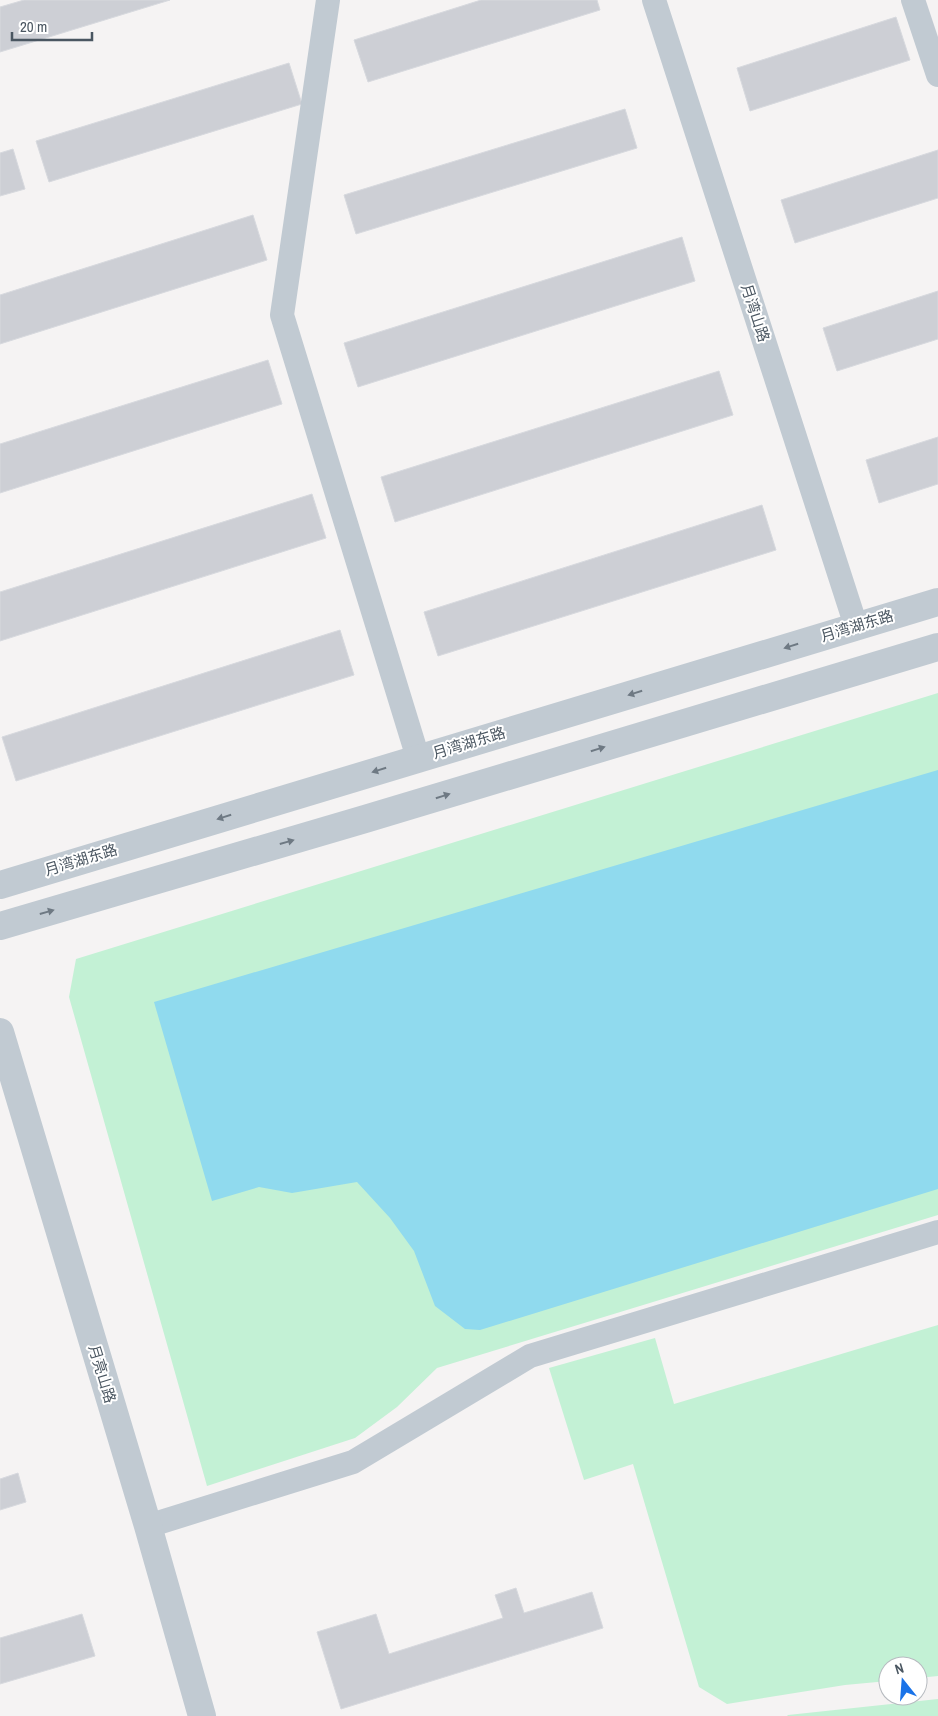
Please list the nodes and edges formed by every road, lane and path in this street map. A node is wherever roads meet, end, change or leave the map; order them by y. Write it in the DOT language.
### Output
graph roads {
  1 [pos="328,0"];
  2 [pos="654,0"];
  3 [pos="913,0"];
  4 [pos="938,76"];
  5 [pos="938,602"];
  6 [pos="856,626"];
  7 [pos="938,647"];
  8 [pos="418,758"];
  9 [pos="0,885"];
  10 [pos="0,926"];
  11 [pos="0,1032"];
  12 [pos="938,1232"];
  13 [pos="148,1526"];
  14 [pos="202,1716"];
  1 -- 8 [label="street"];
  2 -- 6 [label="street, 月湾山路"];
  3 -- 4 [label="street"];
  5 -- 6 [label="street, 月湾湖东路"];
  6 -- 8 [label="street, 月湾湖东路, one-way"];
  10 -- 7 [label="street, one-way"];
  8 -- 9 [label="street, 月湾湖东路, one-way"];
  11 -- 13 [label="street, 月亮山路"];
  12 -- 13 [label="street"];
  13 -- 14 [label="street, 月亮山路"];
}
